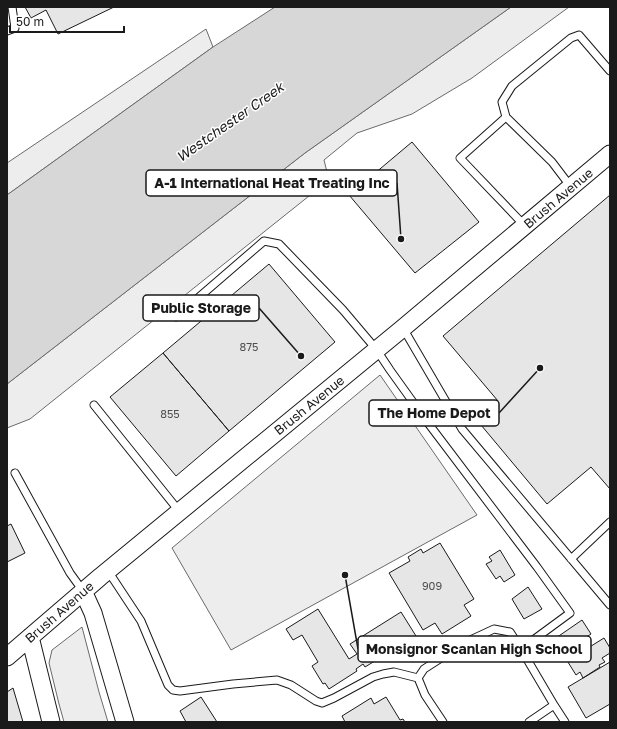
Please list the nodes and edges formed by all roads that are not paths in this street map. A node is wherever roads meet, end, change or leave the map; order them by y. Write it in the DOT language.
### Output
graph roads {
  1 [pos="12,7"];
  2 [pos="7,31"];
  3 [pos="610,71"];
  4 [pos="506,117"];
  5 [pos="610,154"];
  6 [pos="571,187"];
  7 [pos="524,226"];
  8 [pos="176,317"];
  9 [pos="402,328"];
  10 [pos="376,350"];
  11 [pos="94,405"];
  12 [pos="14,474"];
  13 [pos="179,511"];
  14 [pos="610,522"];
  15 [pos="571,559"];
  16 [pos="108,571"];
  17 [pos="83,591"];
  18 [pos="610,605"];
  19 [pos="30,637"];
  20 [pos="521,649"];
  21 [pos="7,656"];
  22 [pos="418,678"];
  23 [pos="554,705"];
  24 [pos="51,722"];
  25 [pos="125,722"];
  26 [pos="443,722"];
  27 [pos="530,722"];
  28 [pos="564,722"];
  1 -- 2 [label="lane"];
  3 -- 4 [label="lane"];
  4 -- 6 [label="lane"];
  4 -- 7 [label="lane"];
  5 -- 6 [label="street, Brush Avenue"];
  6 -- 7 [label="street, Brush Avenue"];
  7 -- 9 [label="street, Brush Avenue"];
  8 -- 10 [label="lane"];
  9 -- 10 [label="street, Brush Avenue"];
  9 -- 15 [label="lane"];
  10 -- 13 [label="street, Brush Avenue"];
  10 -- 20 [label="lane"];
  11 -- 13 [label="lane"];
  12 -- 17 [label="lane"];
  13 -- 16 [label="street, Brush Avenue"];
  14 -- 15 [label="lane"];
  15 -- 18 [label="lane"];
  16 -- 17 [label="street, Brush Avenue"];
  16 -- 22 [label="lane"];
  17 -- 19 [label="street, Brush Avenue"];
  17 -- 25 [label="street"];
  19 -- 21 [label="street, Brush Avenue"];
  19 -- 24 [label="street"];
  20 -- 22 [label="lane"];
  20 -- 23 [label="lane"];
  22 -- 26 [label="lane"];
  23 -- 27 [label="lane"];
  23 -- 28 [label="lane"];
}
